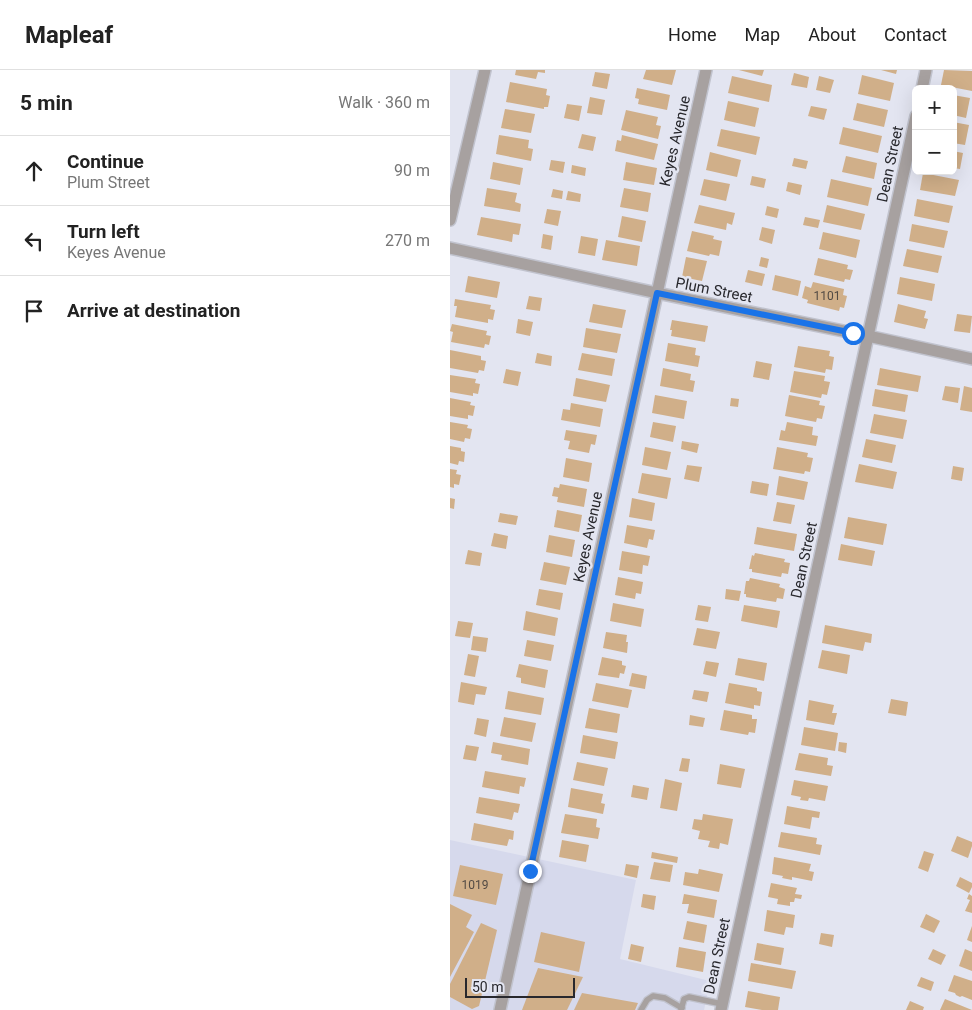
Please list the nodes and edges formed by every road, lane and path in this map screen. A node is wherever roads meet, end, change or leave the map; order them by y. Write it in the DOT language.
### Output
graph roads {
  1 [pos="485,70"];
  2 [pos="706,70"];
  3 [pos="926,70"];
  4 [pos="923,85"];
  5 [pos="913,130"];
  6 [pos="450,220"];
  7 [pos="450,248"];
  8 [pos="657,293"];
  9 [pos="868,336"];
  10 [pos="972,359"];
  11 [pos="721,1007"];
  12 [pos="682,1009"];
  13 [pos="500,1010"];
  14 [pos="641,1010"];
  1 -- 6 [label="street"];
  2 -- 8 [label="street, Keyes Avenue"];
  3 -- 4 [label="street"];
  5 -- 9 [label="street, Dean Street"];
  7 -- 8 [label="street, Plum Street"];
  8 -- 9 [label="street, Plum Street"];
  8 -- 13 [label="street, Keyes Avenue"];
  9 -- 10 [label="street, Plum Street"];
  9 -- 11 [label="street, Dean Street"];
  11 -- 12 [label="lane"];
  12 -- 14 [label="lane"];
}
